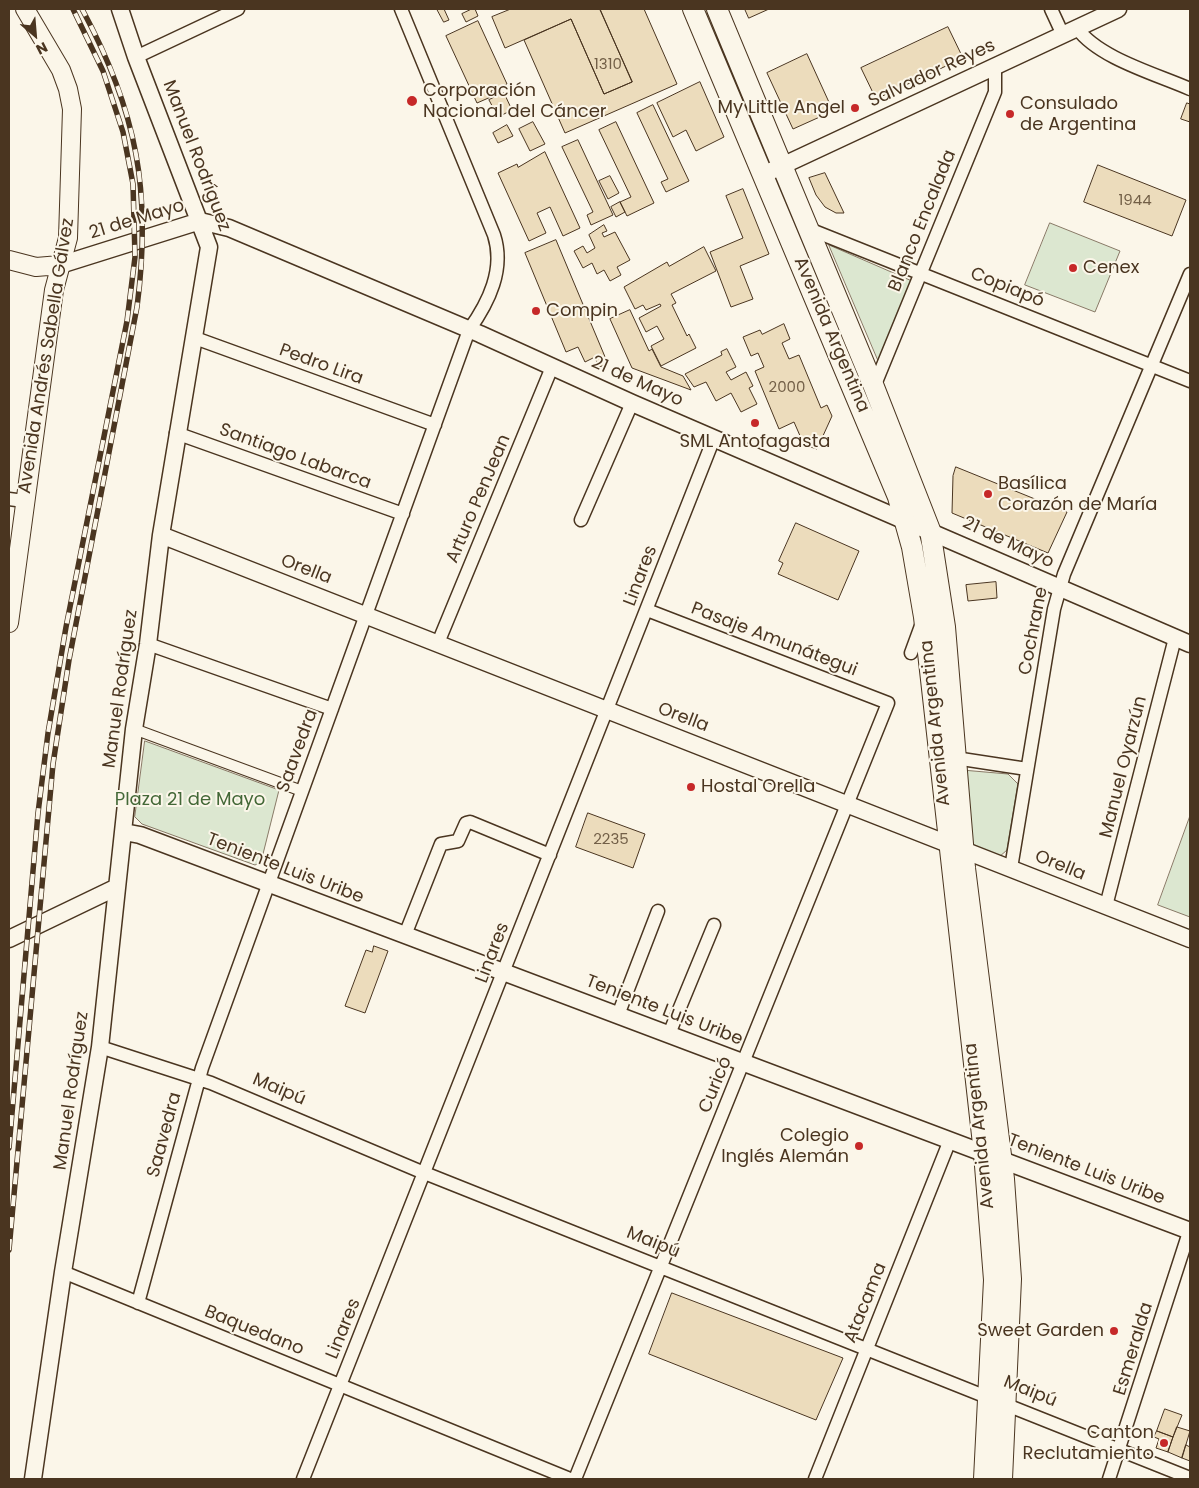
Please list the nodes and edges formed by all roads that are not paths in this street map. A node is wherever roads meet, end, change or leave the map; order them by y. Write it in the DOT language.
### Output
graph roads {
  1 [pos="25,9"];
  2 [pos="120,9"];
  3 [pos="238,9"];
  4 [pos="401,9"];
  5 [pos="693,9"];
  6 [pos="717,9"];
  7 [pos="1051,9"];
  8 [pos="1118,9"];
  9 [pos="1070,31"];
  10 [pos="136,57"];
  11 [pos="995,66"];
  12 [pos="1190,89"];
  13 [pos="783,165"];
  14 [pos="762,175"];
  15 [pos="200,221"];
  16 [pos="809,229"];
  17 [pos="9,260"];
  18 [pos="60,265"];
  19 [pos="921,272"];
  20 [pos="1190,274"];
  21 [pos="469,330"];
  22 [pos="195,338"];
  23 [pos="1152,365"];
  24 [pos="552,367"];
  25 [pos="1190,381"];
  26 [pos="874,387"];
  27 [pos="632,403"];
  28 [pos="435,425"];
  29 [pos="176,433"];
  30 [pos="714,438"];
  31 [pos="16,500"];
  32 [pos="402,514"];
  33 [pos="581,520"];
  34 [pos="905,521"];
  35 [pos="930,530"];
  36 [pos="160,535"];
  37 [pos="1060,589"];
  38 [pos="647,610"];
  39 [pos="366,615"];
  40 [pos="924,618"];
  41 [pos="9,624"];
  42 [pos="1183,641"];
  43 [pos="438,643"];
  44 [pos="148,644"];
  45 [pos="911,653"];
  46 [pos="888,703"];
  47 [pos="332,709"];
  48 [pos="607,710"];
  49 [pos="134,730"];
  50 [pos="955,758"];
  51 [pos="1028,769"];
  52 [pos="302,791"];
  53 [pos="848,804"];
  54 [pos="124,832"];
  55 [pos="956,847"];
  56 [pos="550,855"];
  57 [pos="1011,868"];
  58 [pos="268,884"];
  59 [pos="115,888"];
  60 [pos="1106,906"];
  61 [pos="658,911"];
  62 [pos="714,925"];
  63 [pos="405,935"];
  64 [pos="9,939"];
  65 [pos="1190,939"];
  66 [pos="504,973"];
  67 [pos="618,1016"];
  68 [pos="669,1034"];
  69 [pos="100,1047"];
  70 [pos="744,1062"];
  71 [pos="199,1078"];
  72 [pos="950,1140"];
  73 [pos="993,1156"];
  74 [pos="425,1174"];
  75 [pos="1190,1230"];
  76 [pos="661,1267"];
  77 [pos="64,1272"];
  78 [pos="138,1303"];
  79 [pos="866,1349"];
  80 [pos="340,1386"];
  81 [pos="997,1401"];
  82 [pos="1120,1450"];
  83 [pos="1190,1478"];
  84 [pos="33,1479"];
  85 [pos="303,1479"];
  86 [pos="570,1479"];
  87 [pos="575,1479"];
  88 [pos="815,1479"];
  89 [pos="984,1479"];
  90 [pos="1002,1479"];
  91 [pos="1109,1479"];
  1 -- 18 [label="main road, Avenida Andrés Sabella Gálvez"];
  2 -- 10 [label="street, Manuel Rodríguez"];
  3 -- 10 [label="street"];
  4 -- 21 [label="street, Saavedra"];
  5 -- 14 [label="main road, Avenida Argentina"];
  6 -- 13 [label="main road, Avenida Argentina"];
  7 -- 9 [label="street"];
  8 -- 9 [label="street, Salvador Reyes"];
  9 -- 11 [label="street, Salvador Reyes"];
  9 -- 12 [label="street"];
  10 -- 15 [label="street, Manuel Rodríguez"];
  11 -- 13 [label="street, Salvador Reyes"];
  11 -- 19 [label="street, Blanco Encalada"];
  13 -- 14 [label="street, Salvador Reyes"];
  13 -- 16 [label="main road, Avenida Argentina"];
  14 -- 34 [label="main road, Avenida Argentina"];
  15 -- 18 [label="street, 21 de Mayo"];
  15 -- 21 [label="street, 21 de Mayo"];
  15 -- 22 [label="street, Manuel Rodríguez"];
  16 -- 19 [label="street, Copiapó"];
  16 -- 26 [label="main road, Avenida Argentina"];
  17 -- 18 [label="main road"];
  18 -- 31 [label="main road, Avenida Andrés Sabella Gálvez"];
  19 -- 23 [label="street, Copiapó"];
  19 -- 26 [label="street, Blanco Encalada"];
  20 -- 23 [label="street, Cochrane"];
  21 -- 24 [label="street, 21 de Mayo"];
  21 -- 28 [label="street, Saavedra"];
  22 -- 28 [label="street, Pedro Lira"];
  22 -- 29 [label="street, Manuel Rodríguez"];
  23 -- 25 [label="street, Copiapó"];
  23 -- 37 [label="street, Cochrane"];
  24 -- 27 [label="street, 21 de Mayo"];
  24 -- 43 [label="street, Arturo PenJean"];
  26 -- 35 [label="main road, Avenida Argentina"];
  27 -- 30 [label="street, 21 de Mayo"];
  27 -- 33 [label="street"];
  28 -- 32 [label="street, Saavedra"];
  29 -- 32 [label="street, Santiago Labarca"];
  29 -- 36 [label="street, Manuel Rodríguez"];
  30 -- 34 [label="street, 21 de Mayo"];
  30 -- 38 [label="street, Linares"];
  31 -- 41 [label="main road, Avenida Andrés Sabella Gálvez"];
  32 -- 39 [label="street, Saavedra"];
  34 -- 35 [label="street, 21 de Mayo"];
  34 -- 40 [label="main road, Avenida Argentina"];
  35 -- 37 [label="street, 21 de Mayo"];
  35 -- 50 [label="main road, Avenida Argentina"];
  36 -- 39 [label="street, Orella"];
  36 -- 44 [label="street, Manuel Rodríguez"];
  37 -- 42 [label="street, 21 de Mayo"];
  37 -- 51 [label="street, Cochrane"];
  38 -- 46 [label="street, Pasaje Amunátegui"];
  38 -- 48 [label="street, Linares"];
  39 -- 43 [label="street, Orella"];
  39 -- 47 [label="street, Saavedra"];
  40 -- 45 [label="street"];
  40 -- 55 [label="main road, Avenida Argentina"];
  42 -- 60 [label="street, Manuel Oyarzún"];
  43 -- 48 [label="street, Orella"];
  44 -- 47 [label="street"];
  44 -- 49 [label="street, Manuel Rodríguez"];
  46 -- 53 [label="street, Curicó"];
  47 -- 52 [label="street, Saavedra"];
  48 -- 53 [label="street, Orella"];
  48 -- 56 [label="street, Linares"];
  49 -- 52 [label="street"];
  49 -- 54 [label="street, Manuel Rodríguez"];
  50 -- 51 [label="street"];
  50 -- 55 [label="main road, Avenida Argentina"];
  51 -- 57 [label="street, Cochrane"];
  52 -- 58 [label="street, Saavedra"];
  53 -- 55 [label="street, Orella"];
  53 -- 70 [label="street, Curicó"];
  54 -- 58 [label="street, Teniente Luis Uribe"];
  54 -- 59 [label="street, Manuel Rodríguez"];
  55 -- 57 [label="street, Orella"];
  55 -- 73 [label="main road, Avenida Argentina"];
  56 -- 63 [label="street"];
  56 -- 66 [label="street, Linares"];
  57 -- 60 [label="street, Orella"];
  58 -- 63 [label="street, Teniente Luis Uribe"];
  58 -- 71 [label="street, Saavedra"];
  59 -- 64 [label="street"];
  59 -- 69 [label="street, Manuel Rodríguez"];
  60 -- 65 [label="street, Orella"];
  61 -- 67 [label="street"];
  62 -- 68 [label="street"];
  63 -- 66 [label="street, Teniente Luis Uribe"];
  66 -- 67 [label="street, Teniente Luis Uribe"];
  66 -- 74 [label="street, Linares"];
  67 -- 68 [label="street, Teniente Luis Uribe"];
  68 -- 70 [label="street, Teniente Luis Uribe"];
  69 -- 71 [label="street, Maipú"];
  69 -- 77 [label="street, Manuel Rodríguez"];
  70 -- 72 [label="street, Teniente Luis Uribe"];
  70 -- 76 [label="street, Curicó"];
  71 -- 74 [label="street, Maipú"];
  71 -- 78 [label="street, Saavedra"];
  72 -- 73 [label="street, Teniente Luis Uribe"];
  72 -- 79 [label="street, Atacama"];
  73 -- 75 [label="street, Teniente Luis Uribe"];
  73 -- 81 [label="main road, Avenida Argentina"];
  74 -- 76 [label="street, Maipú"];
  74 -- 80 [label="street, Linares"];
  75 -- 82 [label="street, Esmeralda"];
  76 -- 79 [label="street, Maipú"];
  76 -- 87 [label="street, Curicó"];
  77 -- 78 [label="street, Baquedano"];
  77 -- 84 [label="street, Manuel Rodríguez"];
  78 -- 80 [label="street, Baquedano"];
  79 -- 81 [label="street, Maipú"];
  79 -- 88 [label="street, Atacama"];
  80 -- 85 [label="street, Linares"];
  80 -- 86 [label="street, Baquedano"];
  81 -- 82 [label="street, Maipú"];
  81 -- 89 [label="main road, Avenida Argentina"];
  81 -- 90 [label="main road, Avenida Argentina"];
  82 -- 83 [label="street, Maipú"];
  82 -- 91 [label="street, Esmeralda"];
}
